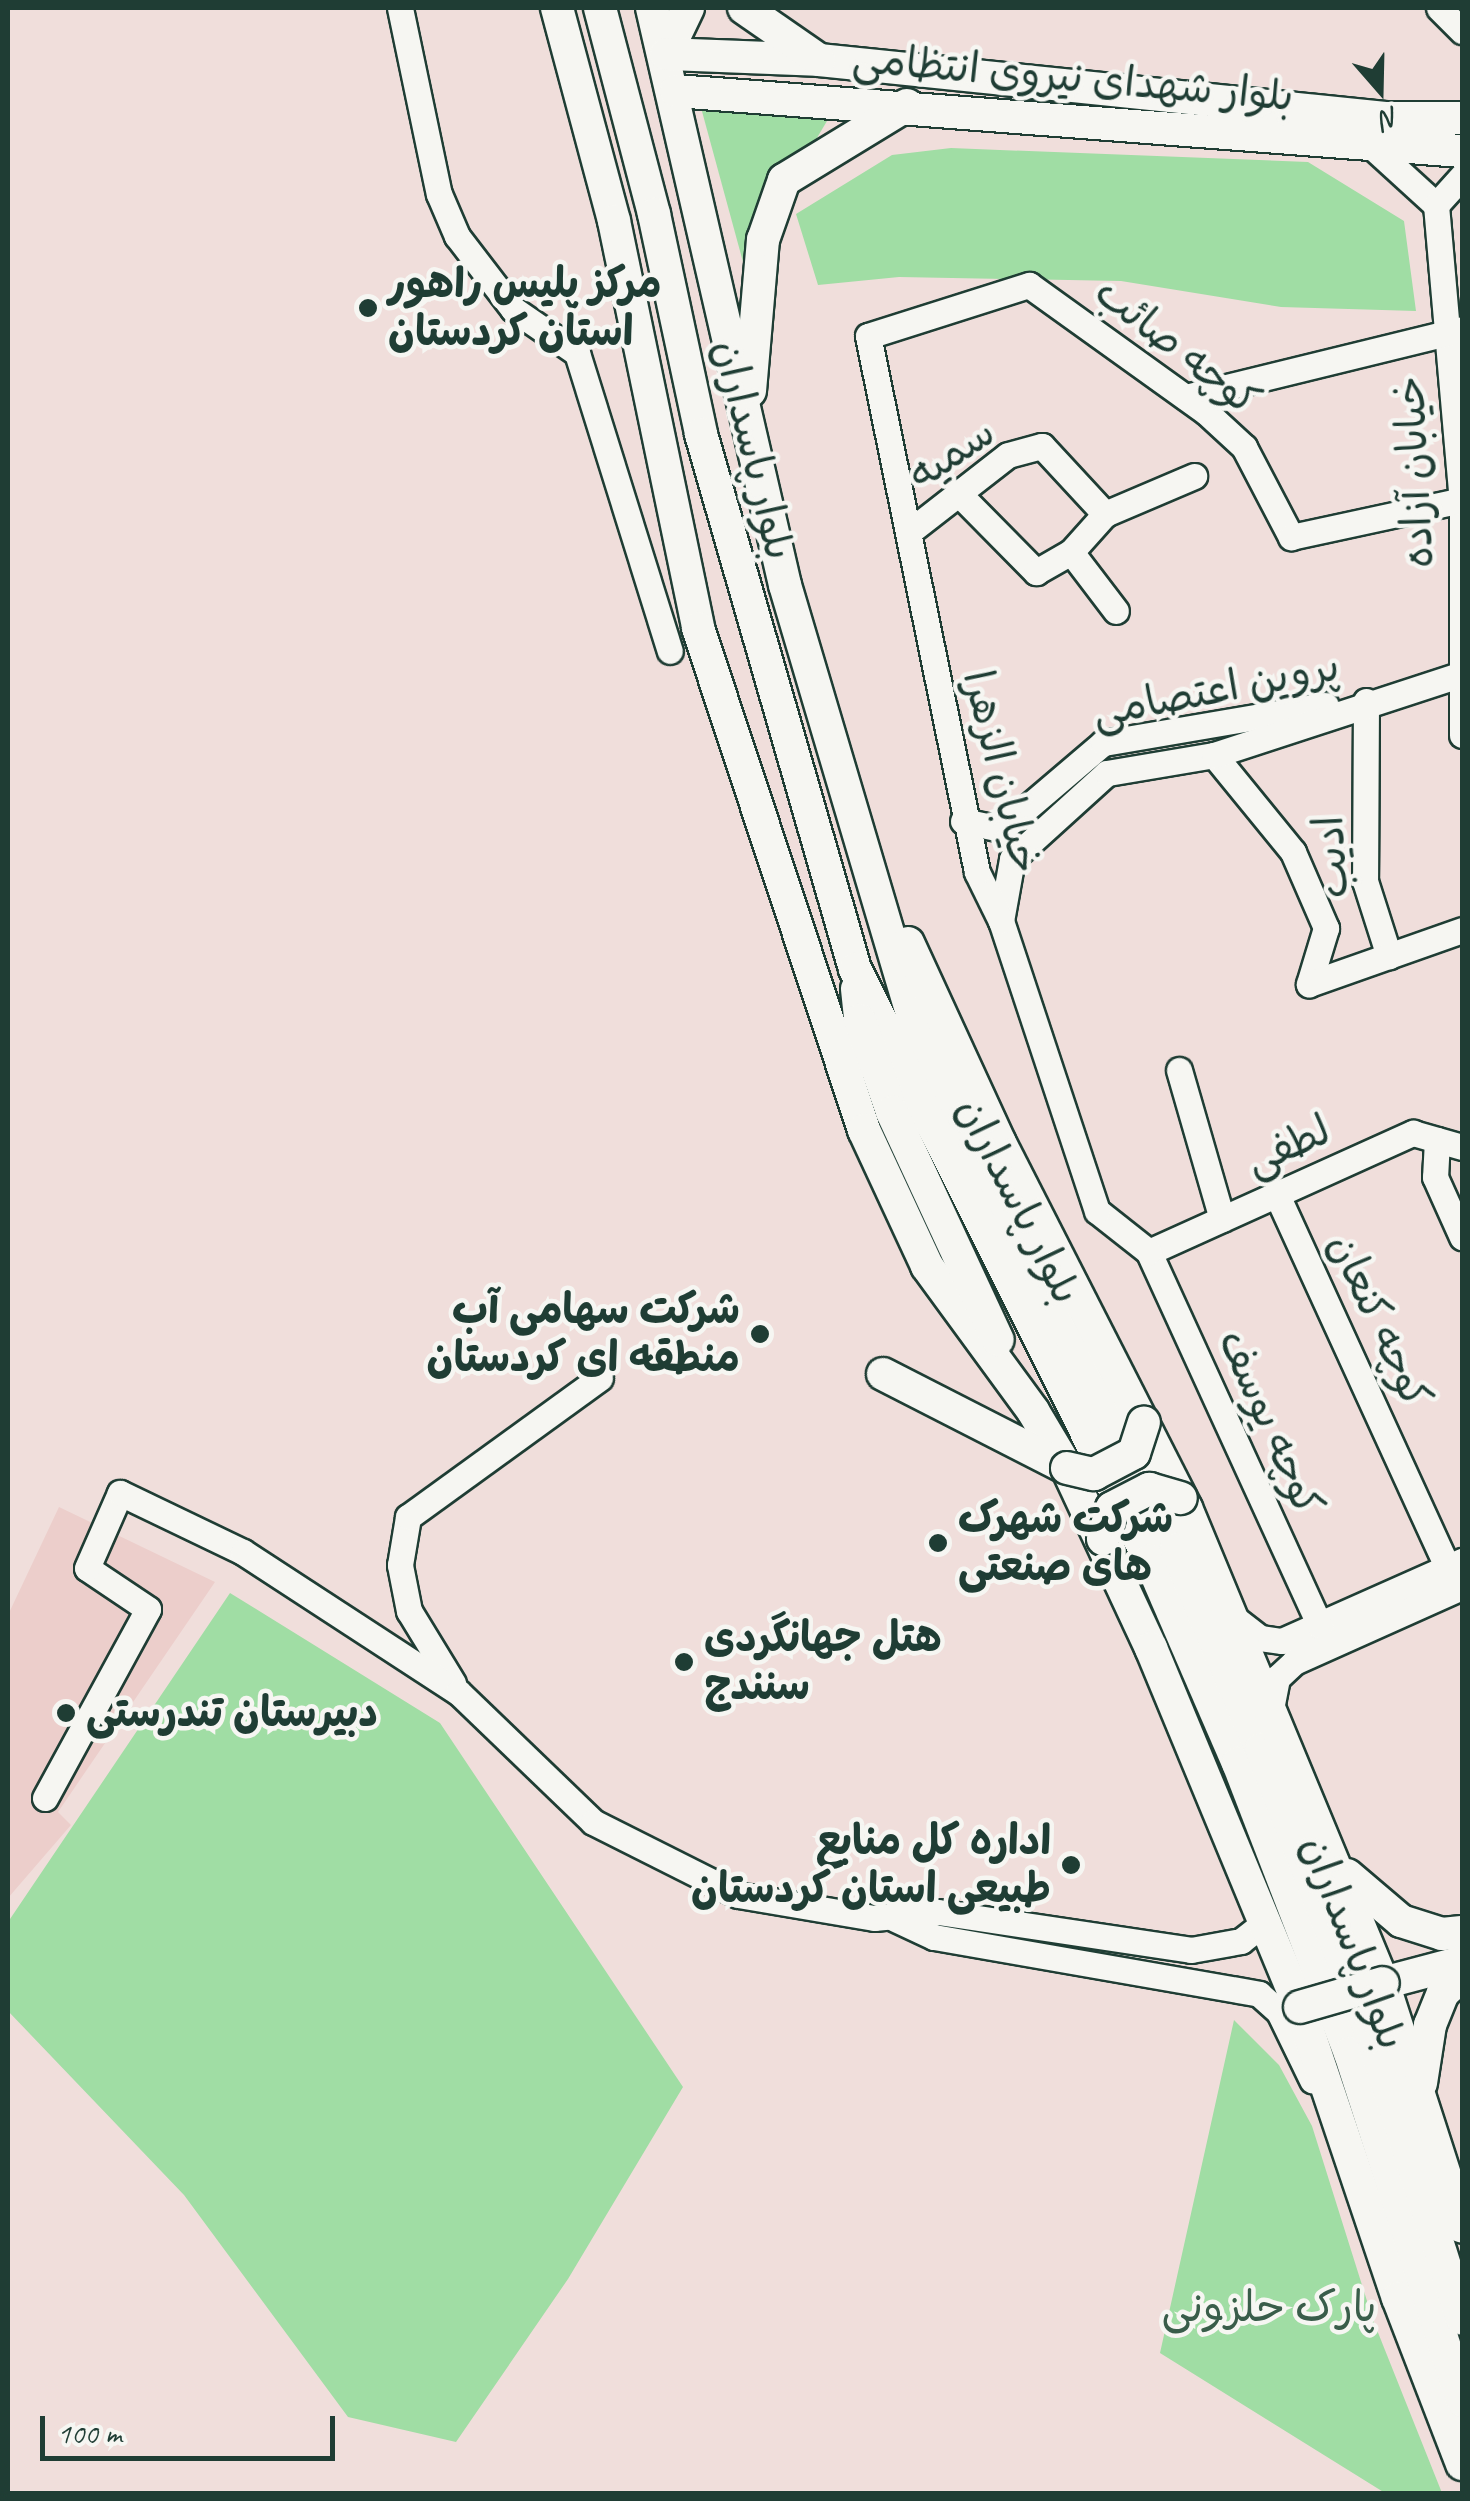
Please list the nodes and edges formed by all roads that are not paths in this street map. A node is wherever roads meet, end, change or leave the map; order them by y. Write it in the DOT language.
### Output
graph roads {
  1 [pos="400,8"];
  2 [pos="557,8"];
  3 [pos="652,8"];
  4 [pos="688,8"];
  5 [pos="744,8"];
  6 [pos="1439,8"];
  7 [pos="603,19"];
  8 [pos="1462,31"];
  9 [pos="666,54"];
  10 [pos="755,58"];
  11 [pos="819,60"];
  12 [pos="676,91"];
  13 [pos="752,96"];
  14 [pos="907,105"];
  15 [pos="1462,118"];
  16 [pos="590,122"];
  17 [pos="1370,144"];
  18 [pos="1462,151"];
  19 [pos="1462,176"];
  20 [pos="1436,205"];
  21 [pos="1029,285"];
  22 [pos="1455,330"];
  23 [pos="1186,397"];
  24 [pos="746,421"];
  25 [pos="1460,443"];
  26 [pos="1194,476"];
  27 [pos="958,494"];
  28 [pos="1462,500"];
  29 [pos="1105,514"];
  30 [pos="908,532"];
  31 [pos="1071,552"];
  32 [pos="1116,611"];
  33 [pos="670,651"];
  34 [pos="1462,674"];
  35 [pos="1366,701"];
  36 [pos="1462,734"];
  37 [pos="1214,755"];
  38 [pos="963,821"];
  39 [pos="857,840"];
  40 [pos="1001,921"];
  41 [pos="1462,930"];
  42 [pos="1389,956"];
  43 [pos="855,969"];
  44 [pos="1180,1070"];
  45 [pos="1437,1140"];
  46 [pos="1462,1148"];
  47 [pos="1277,1195"];
  48 [pos="1222,1219"];
  49 [pos="1462,1236"];
  50 [pos="1149,1252"];
  51 [pos="883,1374"];
  52 [pos="600,1378"];
  53 [pos="1034,1411"];
  54 [pos="1144,1423"];
  55 [pos="1067,1468"];
  56 [pos="1181,1498"];
  57 [pos="1102,1539"];
  58 [pos="1458,1576"];
  59 [pos="1232,1617"];
  60 [pos="1320,1626"];
  61 [pos="458,1692"];
  62 [pos="1271,1710"];
  63 [pos="45,1798"];
  64 [pos="1324,1834"];
  65 [pos="895,1919"];
  66 [pos="1266,1921"];
  67 [pos="1462,1932"];
  68 [pos="1096,1937"];
  69 [pos="1462,1962"];
  70 [pos="1093,1964"];
  71 [pos="1462,1975"];
  72 [pos="1383,1983"];
  73 [pos="1300,2007"];
  74 [pos="1419,2092"];
  75 [pos="1342,2126"];
  76 [pos="1462,2227"];
  77 [pos="1462,2318"];
  78 [pos="1462,2400"];
  79 [pos="1462,2464"];
  1 -- 33 [label="street"];
  2 -- 16 [label="main road"];
  3 -- 9 [label="main road, بلوار پاسداران"];
  4 -- 9 [label="main road"];
  5 -- 11 [label="main road"];
  6 -- 8 [label="street"];
  7 -- 16 [label="main road"];
  7 -- 43 [label="main road, بلوار پاسداران"];
  9 -- 10 [label="main road, بلوار شهدای نیروی انتظامی"];
  9 -- 12 [label="main road, بلوار پاسداران"];
  10 -- 11 [label="main road, بلوار شهدای نیروی انتظامی"];
  10 -- 13 [label="main road"];
  11 -- 15 [label="main road, بلوار شهدای نیروی انتظامی"];
  12 -- 13 [label="main road, بلوار شهدای نیروی انتظامی"];
  12 -- 24 [label="main road, بلوار پاسداران"];
  13 -- 14 [label="main road, بلوار شهدای نیروی انتظامی"];
  14 -- 17 [label="main road, بلوار شهدای نیروی انتظامی"];
  14 -- 24 [label="main road"];
  16 -- 53 [label="main road"];
  17 -- 18 [label="main road, بلوار شهدای نیروی انتظامی"];
  17 -- 20 [label="street"];
  19 -- 20 [label="street"];
  20 -- 22 [label="street, خیابان آزاده"];
  21 -- 23 [label="street, کوچه صائب"];
  21 -- 30 [label="street, خیابان الزهرا"];
  22 -- 23 [label="street"];
  22 -- 25 [label="street, خیابان آزاده"];
  23 -- 28 [label="street, کوچه صائب"];
  24 -- 39 [label="main road, بلوار پاسداران"];
  25 -- 28 [label="street, خیابان آزاده"];
  26 -- 29 [label="street"];
  27 -- 29 [label="street, سمیه"];
  27 -- 30 [label="street, سمیه"];
  27 -- 31 [label="street"];
  28 -- 34 [label="street, خیابان آزاده"];
  29 -- 31 [label="street"];
  30 -- 38 [label="street, خیابان الزهرا"];
  31 -- 32 [label="street"];
  34 -- 35 [label="street"];
  34 -- 36 [label="street, خیابان آزاده"];
  35 -- 37 [label="street, پروین اعتصامی"];
  35 -- 38 [label="street, پروین اعتصامی"];
  35 -- 42 [label="street, ادیب"];
  37 -- 40 [label="street, پروین اعتصامی"];
  37 -- 42 [label="street, ادیب"];
  38 -- 40 [label="street, خیابان الزهرا"];
  39 -- 54 [label="main road"];
  39 -- 77 [label="main road, بلوار پاسداران"];
  40 -- 50 [label="street, خیابان الزهرا"];
  41 -- 42 [label="street"];
  43 -- 53 [label="main road"];
  43 -- 78 [label="main road, بلوار پاسداران"];
  44 -- 48 [label="street"];
  45 -- 46 [label="street, لطفی"];
  45 -- 47 [label="street, لطفی"];
  45 -- 49 [label="street"];
  47 -- 48 [label="street, لطفی"];
  47 -- 58 [label="street, کوچه کنعان"];
  48 -- 50 [label="street, لطفی"];
  50 -- 60 [label="street, کوچه یوسف"];
  51 -- 55 [label="main road"];
  52 -- 61 [label="street"];
  53 -- 55 [label="main road"];
  54 -- 55 [label="main road, bridge"];
  54 -- 56 [label="main road"];
  55 -- 57 [label="main road"];
  56 -- 57 [label="main road, bridge"];
  56 -- 59 [label="main road"];
  57 -- 66 [label="main road"];
  58 -- 60 [label="street"];
  58 -- 62 [label="street"];
  59 -- 60 [label="street"];
  59 -- 62 [label="main road"];
  61 -- 63 [label="street"];
  61 -- 65 [label="street"];
  62 -- 64 [label="main road"];
  64 -- 67 [label="main road"];
  64 -- 72 [label="main road"];
  65 -- 68 [label="street"];
  65 -- 70 [label="street"];
  66 -- 68 [label="street"];
  66 -- 73 [label="main road"];
  68 -- 70 [label="street"];
  69 -- 72 [label="main road"];
  70 -- 75 [label="street"];
  71 -- 74 [label="main road"];
  72 -- 73 [label="main road, bridge"];
  72 -- 74 [label="main road"];
  73 -- 75 [label="main road"];
  74 -- 76 [label="main road"];
  75 -- 79 [label="main road"];
}
